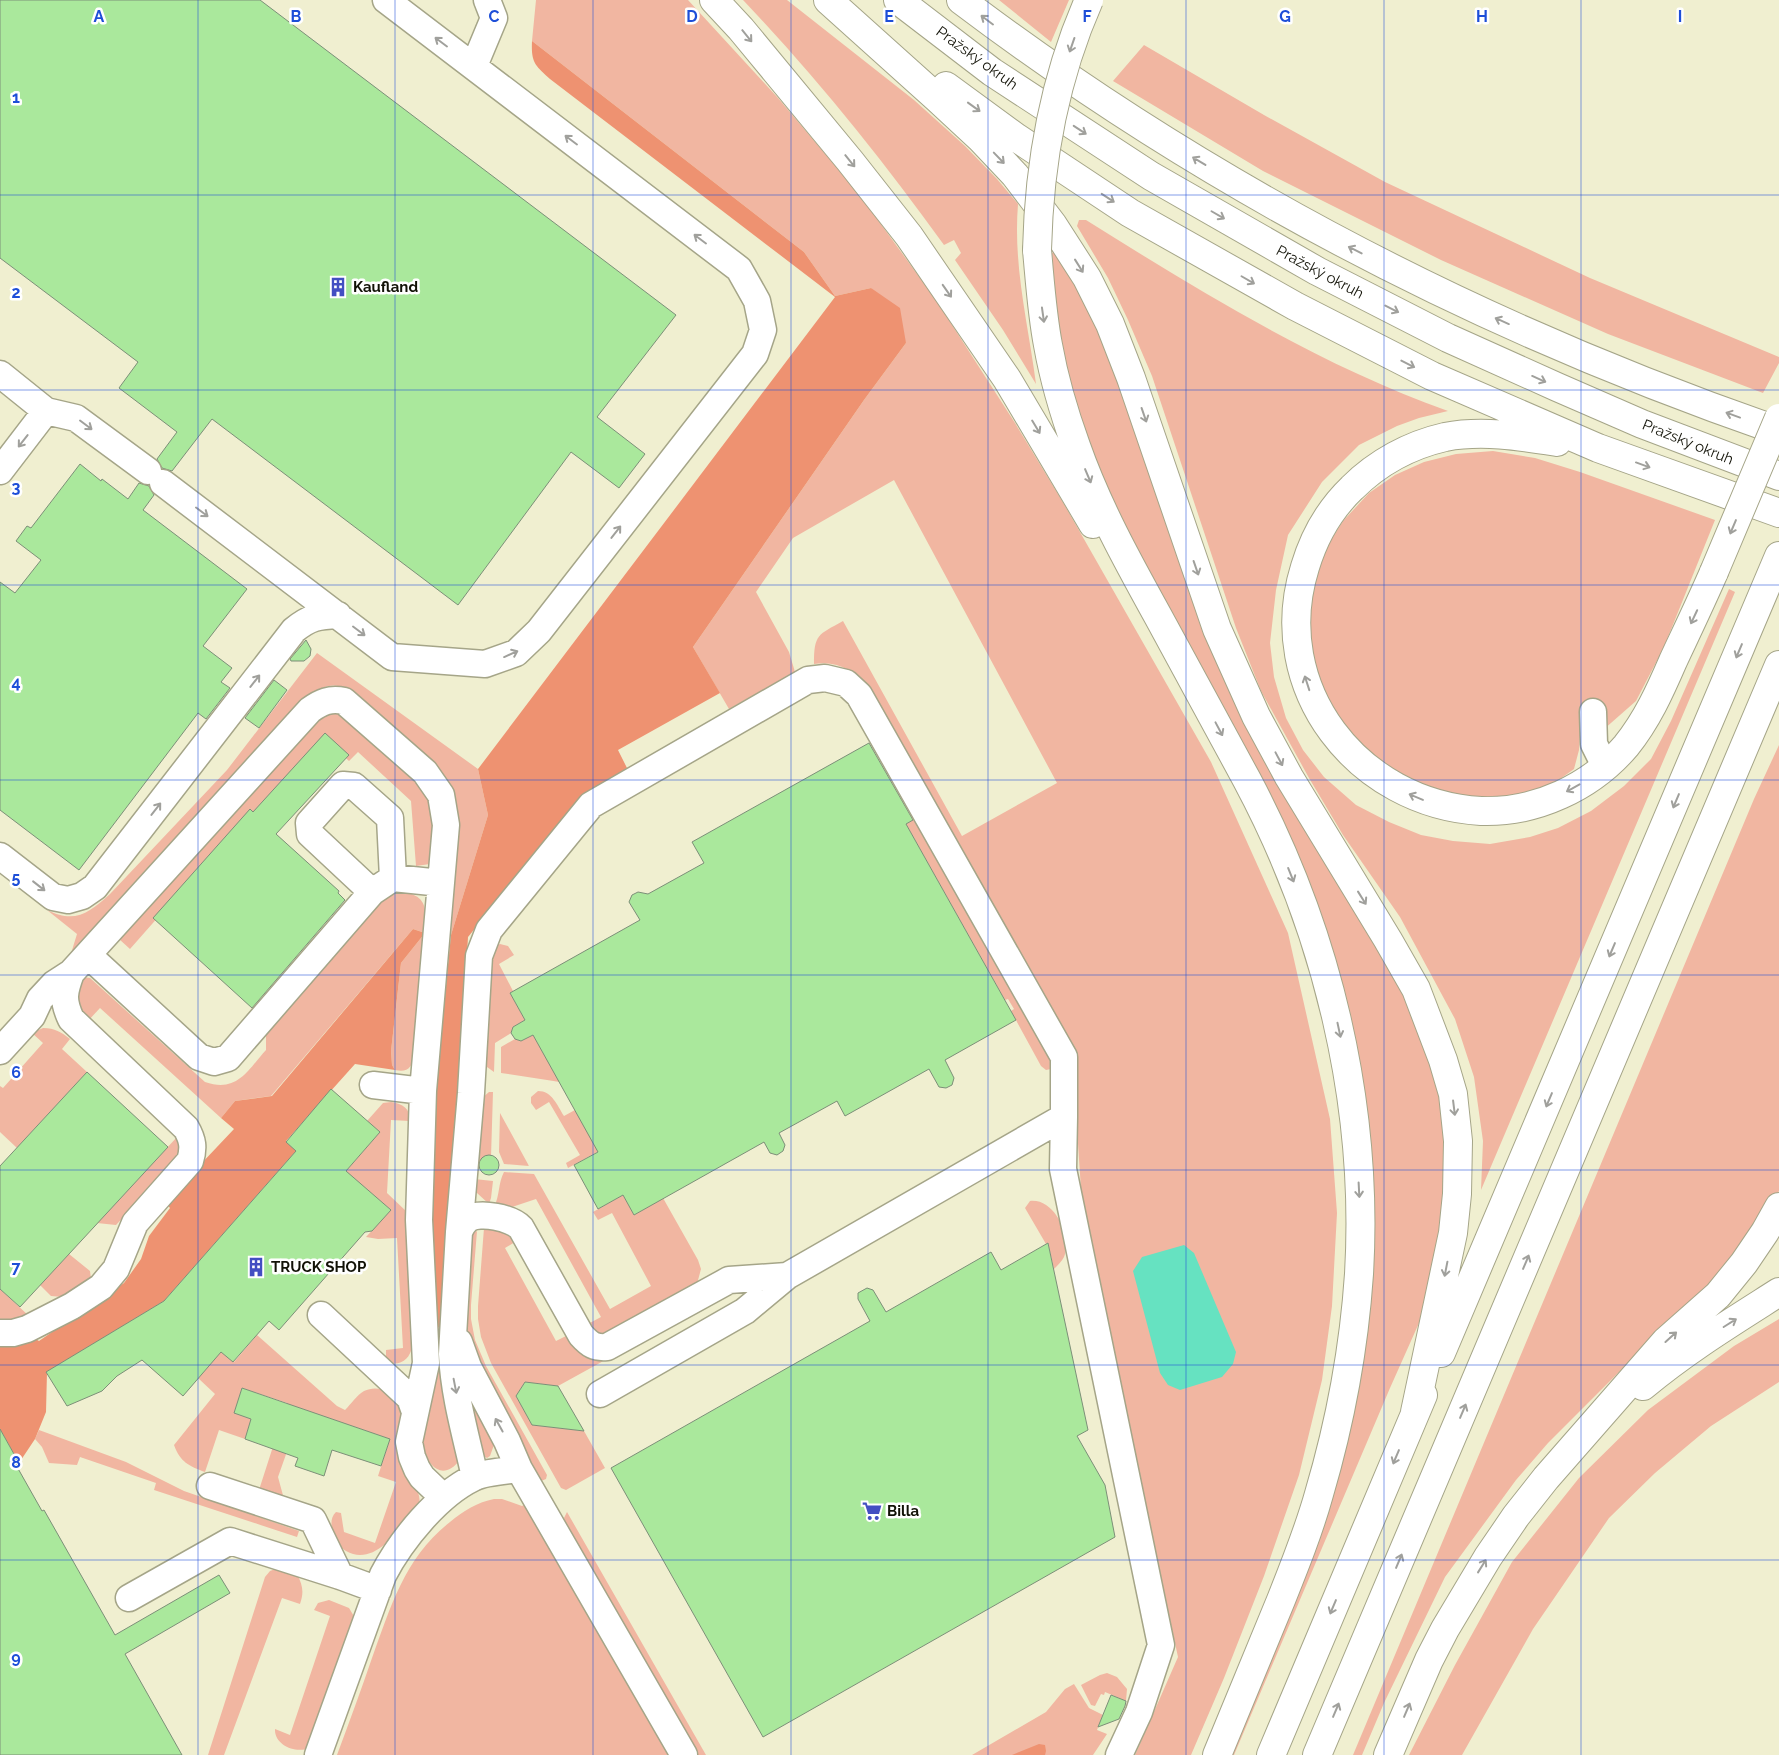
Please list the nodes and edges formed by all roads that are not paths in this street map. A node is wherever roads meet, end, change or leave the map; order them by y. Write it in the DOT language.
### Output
graph roads {
  1 [pos="386,0"];
  2 [pos="487,0"];
  3 [pos="714,0"];
  4 [pos="898,0"];
  5 [pos="961,0"];
  6 [pos="1089,0"];
  7 [pos="832,3"];
  8 [pos="474,66"];
  9 [pos="0,374"];
  10 [pos="46,410"];
  11 [pos="1779,418"];
  12 [pos="1779,431"];
  13 [pos="1598,448"];
  14 [pos="0,471"];
  15 [pos="1779,476"];
  16 [pos="1779,513"];
  17 [pos="1779,556"];
  18 [pos="338,615"];
  19 [pos="1779,665"];
  20 [pos="1196,686"];
  21 [pos="1593,712"];
  22 [pos="1605,766"];
  23 [pos="0,856"];
  24 [pos="441,883"];
  25 [pos="79,964"];
  26 [pos="0,1051"];
  27 [pos="373,1085"];
  28 [pos="423,1091"];
  29 [pos="1064,1118"];
  30 [pos="1779,1207"];
  31 [pos="459,1232"];
  32 [pos="787,1276"];
  33 [pos="1779,1292"];
  34 [pos="321,1315"];
  35 [pos="453,1320"];
  36 [pos="0,1333"];
  37 [pos="600,1394"];
  38 [pos="415,1412"];
  39 [pos="1415,1412"];
  40 [pos="519,1469"];
  41 [pos="475,1477"];
  42 [pos="1546,1478"];
  43 [pos="210,1486"];
  44 [pos="443,1497"];
  45 [pos="340,1576"];
  46 [pos="378,1590"];
  47 [pos="129,1598"];
  48 [pos="318,1755"];
  49 [pos="684,1755"];
  50 [pos="1119,1755"];
  51 [pos="1217,1755"];
  52 [pos="1271,1755"];
  53 [pos="1316,1755"];
  54 [pos="1388,1755"];
  8 -- 1 [label="lane, one-way"];
  2 -- 8 [label="lane"];
  3 -- 20 [label="highway, one-way"];
  4 -- 15 [label="highway, Pražský okruh, one-way"];
  12 -- 5 [label="highway, one-way"];
  6 -- 20 [label="highway, one-way, bridge"];
  7 -- 13 [label="highway, one-way"];
  7 -- 39 [label="highway, one-way"];
  18 -- 8 [label="lane, one-way"];
  9 -- 10 [label="lane"];
  10 -- 14 [label="lane, one-way"];
  10 -- 18 [label="lane, one-way"];
  11 -- 22 [label="highway, one-way, bridge"];
  13 -- 16 [label="highway, one-way"];
  22 -- 13 [label="highway, one-way"];
  17 -- 39 [label="highway, one-way"];
  23 -- 18 [label="lane, one-way"];
  53 -- 19 [label="highway, one-way"];
  20 -- 51 [label="highway, one-way"];
  21 -- 22 [label="lane"];
  24 -- 25 [label="lane"];
  24 -- 25 [label="lane"];
  24 -- 28 [label="lane"];
  25 -- 26 [label="lane"];
  25 -- 36 [label="lane"];
  27 -- 28 [label="lane"];
  28 -- 38 [label="lane"];
  29 -- 31 [label="lane"];
  29 -- 32 [label="lane"];
  29 -- 50 [label="lane"];
  42 -- 30 [label="highway, one-way"];
  31 -- 32 [label="lane"];
  31 -- 35 [label="lane"];
  32 -- 37 [label="lane"];
  42 -- 33 [label="highway, one-way"];
  34 -- 38 [label="lane"];
  40 -- 35 [label="lane, one-way"];
  35 -- 41 [label="lane, one-way"];
  38 -- 44 [label="lane"];
  39 -- 52 [label="highway, one-way"];
  40 -- 41 [label="lane"];
  40 -- 49 [label="lane"];
  41 -- 44 [label="lane"];
  54 -- 42 [label="highway, one-way"];
  43 -- 45 [label="lane"];
  44 -- 46 [label="lane"];
  45 -- 46 [label="lane"];
  45 -- 47 [label="lane"];
  46 -- 48 [label="lane"];
}
